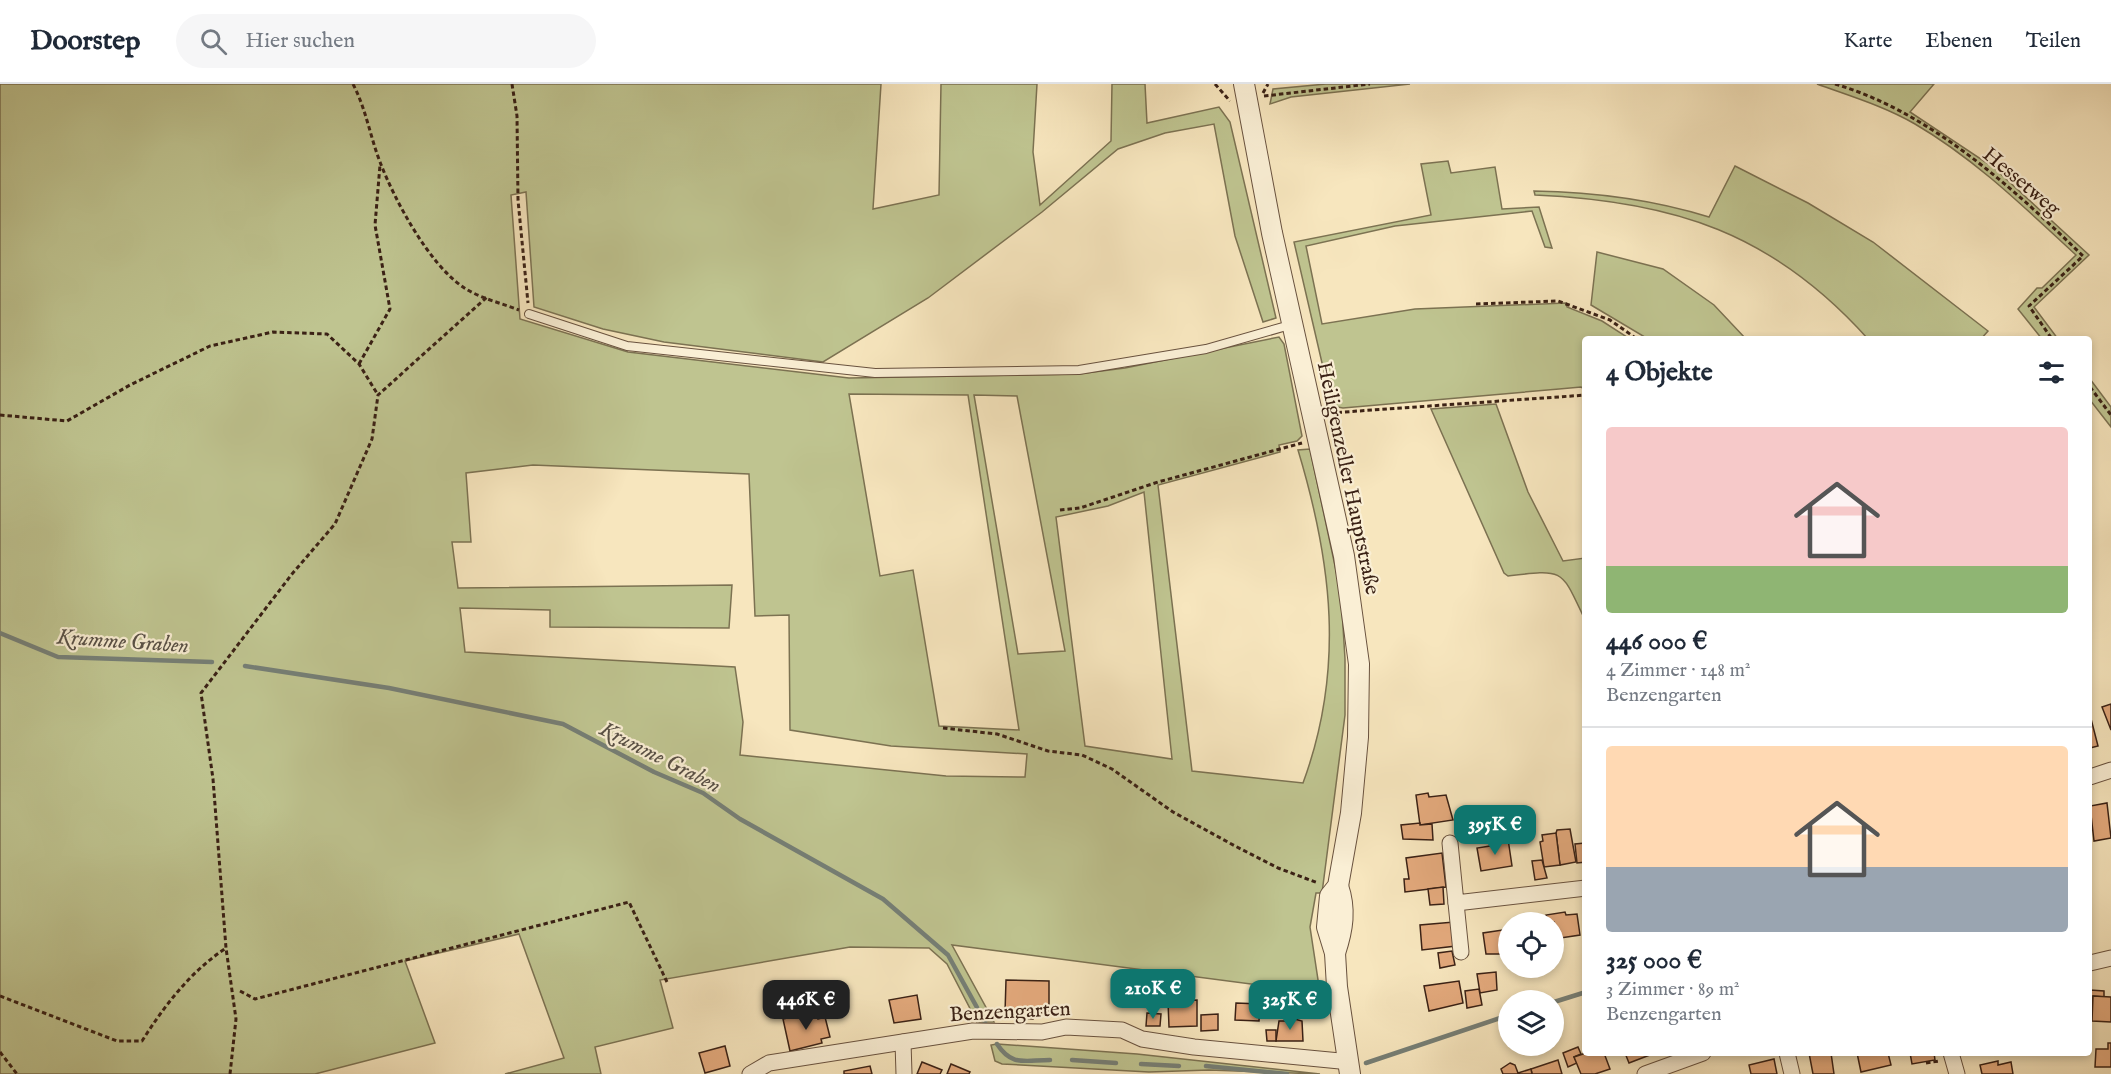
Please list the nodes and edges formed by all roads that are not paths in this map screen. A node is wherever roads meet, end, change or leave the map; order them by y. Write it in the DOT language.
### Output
graph roads {
  1 [pos="1244,84"];
  2 [pos="529,314"];
  3 [pos="1292,325"];
  4 [pos="2111,770"];
  5 [pos="2092,776"];
  6 [pos="1450,843"];
  7 [pos="1582,888"];
  8 [pos="1456,903"];
  9 [pos="1461,952"];
  10 [pos="2111,958"];
  11 [pos="2092,963"];
  12 [pos="903,1042"];
  13 [pos="1695,1056"];
  14 [pos="1788,1056"];
  15 [pos="1952,1056"];
  16 [pos="1348,1066"];
  17 [pos="750,1074"];
  18 [pos="904,1074"];
  19 [pos="1645,1074"];
  20 [pos="1792,1074"];
  21 [pos="1957,1074"];
  1 -- 3 [label="street, Heiligenzeller Hauptstraße"];
  2 -- 3 [label="lane"];
  3 -- 16 [label="street, Heiligenzeller Hauptstraße"];
  4 -- 5 [label="street"];
  6 -- 8 [label="street"];
  7 -- 8 [label="street"];
  8 -- 9 [label="street"];
  10 -- 11 [label="street"];
  12 -- 16 [label="street, Benzengarten"];
  12 -- 17 [label="street, Benzengarten"];
  12 -- 18 [label="street"];
  13 -- 19 [label="street"];
  14 -- 20 [label="street"];
  15 -- 21 [label="street"];
}
